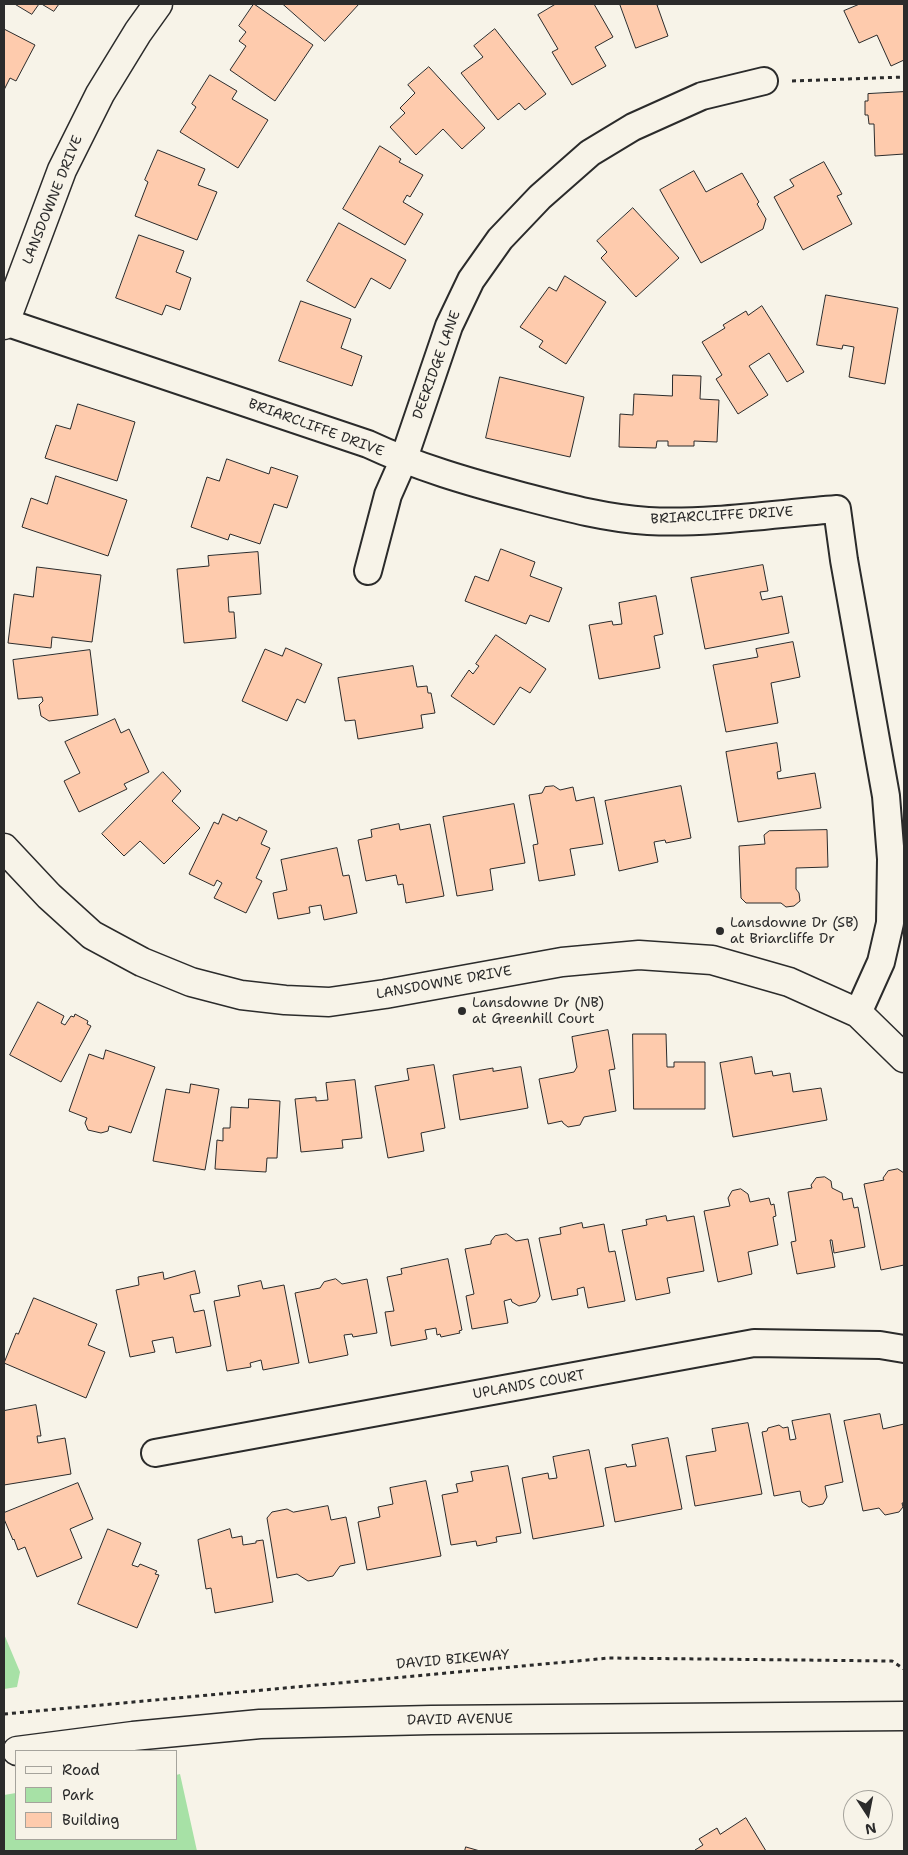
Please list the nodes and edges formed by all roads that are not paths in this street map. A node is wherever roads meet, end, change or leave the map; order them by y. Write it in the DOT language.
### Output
graph roads {
  1 [pos="158,4"];
  2 [pos="764,81"];
  3 [pos="4,323"];
  4 [pos="403,460"];
  5 [pos="368,571"];
  6 [pos="4,848"];
  7 [pos="858,1013"];
  8 [pos="904,1058"];
  9 [pos="904,1350"];
  10 [pos="155,1453"];
  11 [pos="904,1716"];
  12 [pos="24,1750"];
  1 -- 3 [label="street, LANSDOWNE DRIVE"];
  2 -- 4 [label="street, DEERIDGE LANE"];
  3 -- 4 [label="street, BRIARCLIFFE DRIVE"];
  4 -- 5 [label="street, DEERIDGE LANE"];
  4 -- 7 [label="street, BRIARCLIFFE DRIVE"];
  6 -- 7 [label="street, LANSDOWNE DRIVE"];
  7 -- 8 [label="street, LANSDOWNE DRIVE"];
  9 -- 10 [label="street, UPLANDS COURT"];
  11 -- 12 [label="street, DAVID AVENUE"];
}
